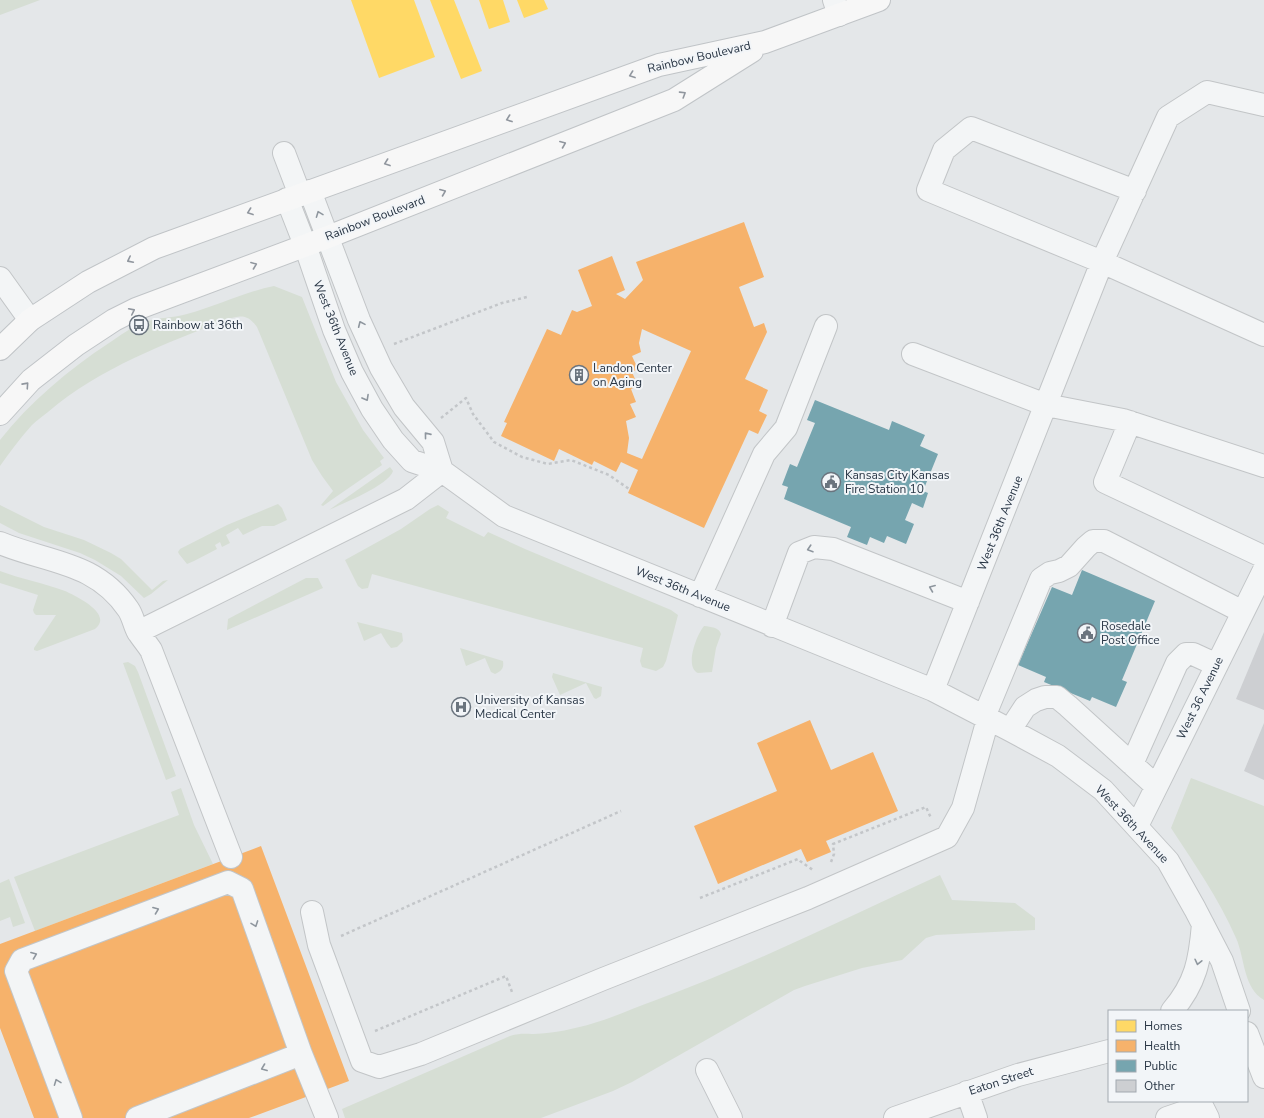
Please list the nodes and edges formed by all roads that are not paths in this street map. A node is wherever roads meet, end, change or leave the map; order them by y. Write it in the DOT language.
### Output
graph roads {
  1 [pos="879,0"];
  2 [pos="836,7"];
  3 [pos="765,42"];
  4 [pos="1264,104"];
  5 [pos="284,153"];
  6 [pos="1134,191"];
  7 [pos="299,195"];
  8 [pos="328,237"];
  9 [pos="305,245"];
  10 [pos="1102,262"];
  11 [pos="0,278"];
  12 [pos="30,320"];
  13 [pos="826,326"];
  14 [pos="1264,335"];
  15 [pos="0,349"];
  16 [pos="913,354"];
  17 [pos="1046,405"];
  18 [pos="0,414"];
  19 [pos="1130,422"];
  20 [pos="1264,466"];
  21 [pos="442,471"];
  22 [pos="0,543"];
  23 [pos="1264,557"];
  24 [pos="1264,570"];
  25 [pos="700,596"];
  26 [pos="968,602"];
  27 [pos="1243,612"];
  28 [pos="772,626"];
  29 [pos="138,632"];
  30 [pos="1217,665"];
  31 [pos="933,690"];
  32 [pos="986,718"];
  33 [pos="1010,730"];
  34 [pos="1132,764"];
  35 [pos="1156,786"];
  36 [pos="1137,826"];
  37 [pos="231,857"];
  38 [pos="312,912"];
  39 [pos="1203,924"];
  40 [pos="1173,1010"];
  41 [pos="1239,1010"];
  42 [pos="1264,1024"];
  43 [pos="1248,1029"];
  44 [pos="1248,1035"];
  45 [pos="1108,1051"];
  46 [pos="301,1054"];
  47 [pos="706,1070"];
  48 [pos="1264,1077"];
  49 [pos="967,1092"];
  50 [pos="71,1118"];
  51 [pos="137,1118"];
  52 [pos="327,1118"];
  53 [pos="731,1118"];
  54 [pos="895,1118"];
  55 [pos="976,1118"];
  56 [pos="1167,1118"];
  57 [pos="1208,1118"];
  1 -- 2 [label="main road, Rainbow Boulevard"];
  2 -- 3 [label="main road, Rainbow Boulevard"];
  3 -- 7 [label="main road, Rainbow Boulevard, one-way"];
  8 -- 3 [label="main road, Rainbow Boulevard, one-way"];
  4 -- 6 [label="street, West 36th Avenue"];
  5 -- 7 [label="street"];
  6 -- 10 [label="street, West 36th Avenue"];
  6 -- 10 [label="street"];
  8 -- 7 [label="street, West 36th Avenue, one-way"];
  7 -- 9 [label="street, West 36th Avenue"];
  7 -- 12 [label="main road, Rainbow Boulevard, one-way"];
  8 -- 9 [label="main road, Rainbow Boulevard"];
  21 -- 8 [label="street, West 36th Avenue, one-way"];
  18 -- 9 [label="main road, Rainbow Boulevard, one-way"];
  9 -- 21 [label="street, West 36th Avenue, one-way"];
  10 -- 14 [label="street"];
  10 -- 17 [label="street, West 36th Avenue"];
  11 -- 12 [label="street"];
  12 -- 15 [label="main road, Rainbow Boulevard"];
  13 -- 25 [label="street"];
  16 -- 17 [label="street"];
  17 -- 19 [label="street"];
  17 -- 26 [label="street, West 36th Avenue"];
  19 -- 20 [label="street"];
  19 -- 23 [label="street"];
  21 -- 25 [label="street, West 36th Avenue"];
  21 -- 29 [label="street"];
  22 -- 29 [label="street"];
  24 -- 27 [label="street, West 36 Avenue"];
  25 -- 28 [label="street, West 36th Avenue"];
  26 -- 28 [label="street, one-way"];
  26 -- 31 [label="street, West 36th Avenue"];
  27 -- 30 [label="street, West 36 Avenue"];
  27 -- 32 [label="street"];
  28 -- 31 [label="street, West 36th Avenue"];
  29 -- 37 [label="street"];
  30 -- 34 [label="street"];
  30 -- 35 [label="street, West 36 Avenue"];
  31 -- 32 [label="street, West 36th Avenue"];
  32 -- 33 [label="street, West 36th Avenue"];
  32 -- 38 [label="street"];
  33 -- 34 [label="street"];
  33 -- 36 [label="street, West 36th Avenue"];
  34 -- 35 [label="street"];
  35 -- 36 [label="street, West 36 Avenue"];
  36 -- 39 [label="street, West 36th Avenue"];
  39 -- 40 [label="street, one-way"];
  39 -- 41 [label="street, West 36th Avenue"];
  42 -- 43 [label="street"];
  44 -- 48 [label="street"];
  45 -- 49 [label="street, Eaton Street"];
  50 -- 46 [label="street, one-way"];
  46 -- 51 [label="street, one-way"];
  46 -- 52 [label="street"];
  47 -- 53 [label="street"];
  49 -- 54 [label="street, Eaton Street"];
  49 -- 55 [label="street"];
  56 -- 57 [label="street"];
}
